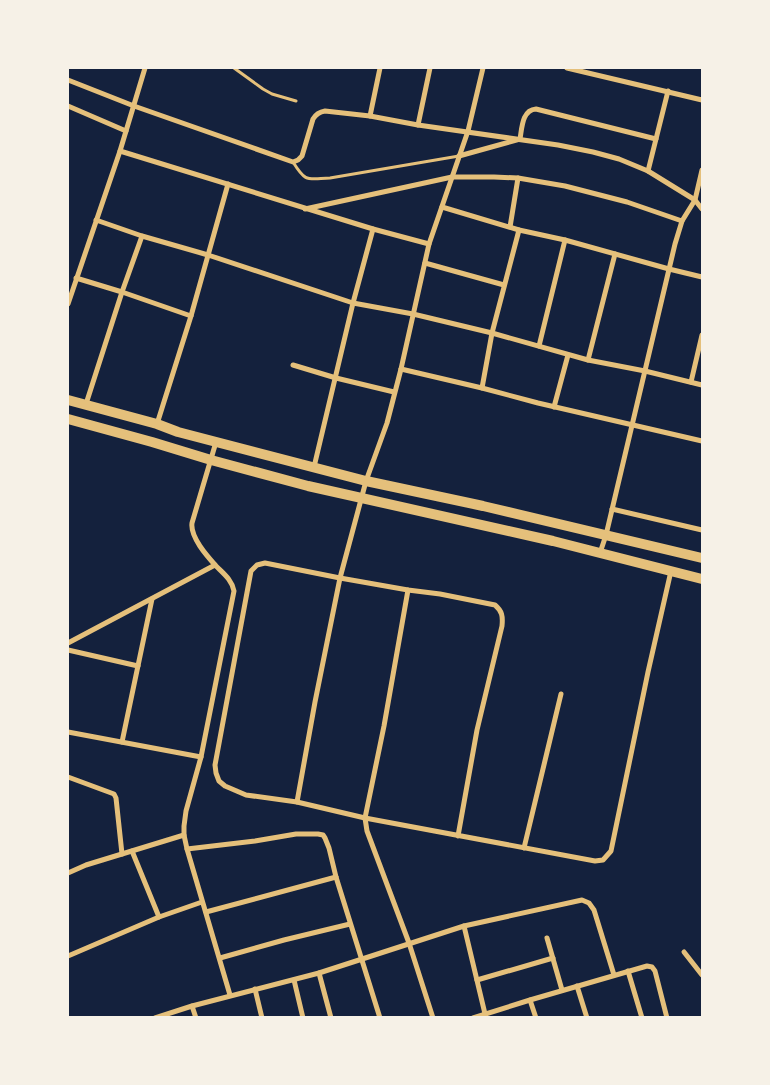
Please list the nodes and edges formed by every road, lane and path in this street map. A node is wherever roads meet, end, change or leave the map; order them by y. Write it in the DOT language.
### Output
graph roads {
  1 [pos="145,68"];
  2 [pos="234,68"];
  3 [pos="380,68"];
  4 [pos="430,68"];
  5 [pos="483,68"];
  6 [pos="567,68"];
  7 [pos="68,80"];
  8 [pos="668,91"];
  9 [pos="702,100"];
  10 [pos="296,101"];
  11 [pos="68,106"];
  12 [pos="134,106"];
  13 [pos="370,116"];
  14 [pos="418,125"];
  15 [pos="126,131"];
  16 [pos="468,131"];
  17 [pos="520,139"];
  18 [pos="656,139"];
  19 [pos="120,151"];
  20 [pos="459,156"];
  21 [pos="293,162"];
  22 [pos="648,170"];
  23 [pos="702,170"];
  24 [pos="453,174"];
  25 [pos="518,178"];
  26 [pos="228,184"];
  27 [pos="693,202"];
  28 [pos="442,207"];
  29 [pos="305,208"];
  30 [pos="702,209"];
  31 [pos="683,219"];
  32 [pos="96,220"];
  33 [pos="510,227"];
  34 [pos="373,229"];
  35 [pos="519,230"];
  36 [pos="142,236"];
  37 [pos="565,240"];
  38 [pos="429,244"];
  39 [pos="615,254"];
  40 [pos="208,255"];
  41 [pos="425,263"];
  42 [pos="669,269"];
  43 [pos="702,277"];
  44 [pos="76,278"];
  45 [pos="504,285"];
  46 [pos="122,292"];
  47 [pos="353,303"];
  48 [pos="68,304"];
  49 [pos="414,314"];
  50 [pos="191,316"];
  51 [pos="492,333"];
  52 [pos="702,335"];
  53 [pos="539,346"];
  54 [pos="568,354"];
  55 [pos="588,360"];
  56 [pos="293,365"];
  57 [pos="401,369"];
  58 [pos="645,371"];
  59 [pos="336,378"];
  60 [pos="691,382"];
  61 [pos="702,385"];
  62 [pos="482,388"];
  63 [pos="394,392"];
  64 [pos="68,400"];
  65 [pos="86,405"];
  66 [pos="554,407"];
  67 [pos="68,419"];
  68 [pos="157,424"];
  69 [pos="632,425"];
  70 [pos="702,441"];
  71 [pos="216,442"];
  72 [pos="211,460"];
  73 [pos="314,468"];
  74 [pos="366,481"];
  75 [pos="361,498"];
  76 [pos="612,509"];
  77 [pos="702,530"];
  78 [pos="606,536"];
  79 [pos="600,553"];
  80 [pos="702,558"];
  81 [pos="215,565"];
  82 [pos="672,571"];
  83 [pos="340,578"];
  84 [pos="702,579"];
  85 [pos="408,590"];
  86 [pos="152,599"];
  87 [pos="68,643"];
  88 [pos="68,650"];
  89 [pos="138,666"];
  90 [pos="561,694"];
  91 [pos="68,732"];
  92 [pos="122,742"];
  93 [pos="201,757"];
  94 [pos="68,777"];
  95 [pos="297,802"];
  96 [pos="365,818"];
  97 [pos="184,835"];
  98 [pos="458,836"];
  99 [pos="524,848"];
  100 [pos="187,849"];
  101 [pos="132,851"];
  102 [pos="122,854"];
  103 [pos="68,873"];
  104 [pos="336,877"];
  105 [pos="202,902"];
  106 [pos="206,912"];
  107 [pos="159,917"];
  108 [pos="350,924"];
  109 [pos="464,926"];
  110 [pos="547,938"];
  111 [pos="409,943"];
  112 [pos="684,952"];
  113 [pos="68,956"];
  114 [pos="220,958"];
  115 [pos="553,958"];
  116 [pos="362,959"];
  117 [pos="628,971"];
  118 [pos="319,973"];
  119 [pos="614,975"];
  120 [pos="702,975"];
  121 [pos="294,980"];
  122 [pos="477,980"];
  123 [pos="577,986"];
  124 [pos="255,989"];
  125 [pos="562,990"];
  126 [pos="230,995"];
  127 [pos="530,1000"];
  128 [pos="192,1006"];
  129 [pos="485,1015"];
  130 [pos="155,1018"];
  131 [pos="196,1018"];
  132 [pos="262,1018"];
  133 [pos="303,1018"];
  134 [pos="331,1018"];
  135 [pos="380,1018"];
  136 [pos="433,1018"];
  137 [pos="473,1018"];
  138 [pos="536,1018"];
  139 [pos="587,1018"];
  140 [pos="642,1018"];
  141 [pos="667,1018"];
  1 -- 12 [label="street"];
  2 -- 10 [label="lane"];
  3 -- 13 [label="street"];
  4 -- 14 [label="street"];
  5 -- 16 [label="street"];
  6 -- 8 [label="street"];
  7 -- 12 [label="street"];
  8 -- 9 [label="street"];
  8 -- 18 [label="street"];
  11 -- 15 [label="street"];
  12 -- 15 [label="street"];
  12 -- 21 [label="street"];
  13 -- 14 [label="street"];
  13 -- 21 [label="street"];
  14 -- 16 [label="street"];
  15 -- 19 [label="street"];
  16 -- 17 [label="street"];
  16 -- 20 [label="street"];
  17 -- 18 [label="street"];
  17 -- 20 [label="street"];
  17 -- 22 [label="street"];
  18 -- 22 [label="street"];
  19 -- 26 [label="street"];
  19 -- 32 [label="street"];
  20 -- 21 [label="lane"];
  20 -- 24 [label="street"];
  22 -- 27 [label="street"];
  23 -- 27 [label="street"];
  24 -- 25 [label="street"];
  24 -- 28 [label="street"];
  24 -- 29 [label="street"];
  25 -- 31 [label="street"];
  25 -- 33 [label="street"];
  26 -- 29 [label="street"];
  26 -- 40 [label="street"];
  27 -- 30 [label="street"];
  27 -- 31 [label="street"];
  28 -- 33 [label="street"];
  28 -- 38 [label="street"];
  29 -- 34 [label="street"];
  31 -- 42 [label="street"];
  32 -- 36 [label="street"];
  32 -- 44 [label="street"];
  33 -- 35 [label="street"];
  34 -- 38 [label="street"];
  34 -- 47 [label="street"];
  35 -- 37 [label="street"];
  35 -- 45 [label="street"];
  36 -- 40 [label="street"];
  36 -- 46 [label="street"];
  37 -- 39 [label="street"];
  37 -- 53 [label="street"];
  38 -- 41 [label="street"];
  39 -- 42 [label="street"];
  39 -- 55 [label="street"];
  40 -- 47 [label="street"];
  40 -- 50 [label="street"];
  41 -- 45 [label="street"];
  41 -- 49 [label="street"];
  42 -- 43 [label="street"];
  42 -- 58 [label="street"];
  44 -- 46 [label="street"];
  44 -- 48 [label="street"];
  45 -- 51 [label="street"];
  46 -- 50 [label="street"];
  46 -- 65 [label="street"];
  47 -- 49 [label="street"];
  47 -- 59 [label="street"];
  49 -- 51 [label="street"];
  49 -- 57 [label="street"];
  50 -- 68 [label="street"];
  51 -- 53 [label="street"];
  51 -- 62 [label="street"];
  52 -- 60 [label="street"];
  53 -- 54 [label="street"];
  54 -- 55 [label="street"];
  54 -- 66 [label="street"];
  55 -- 58 [label="street"];
  56 -- 59 [label="street"];
  57 -- 62 [label="street"];
  57 -- 63 [label="street"];
  58 -- 60 [label="street"];
  58 -- 69 [label="street"];
  59 -- 63 [label="street"];
  59 -- 73 [label="street"];
  60 -- 61 [label="street"];
  62 -- 66 [label="street"];
  63 -- 74 [label="street"];
  64 -- 65 [label="main road"];
  65 -- 68 [label="main road"];
  66 -- 69 [label="street"];
  67 -- 72 [label="main road"];
  68 -- 71 [label="main road"];
  69 -- 70 [label="street"];
  69 -- 76 [label="street"];
  71 -- 72 [label="street"];
  71 -- 73 [label="main road"];
  72 -- 75 [label="main road"];
  72 -- 81 [label="street"];
  73 -- 74 [label="main road"];
  74 -- 75 [label="street"];
  74 -- 78 [label="main road"];
  75 -- 79 [label="main road"];
  75 -- 83 [label="street"];
  76 -- 77 [label="street"];
  76 -- 78 [label="street"];
  78 -- 79 [label="street"];
  78 -- 80 [label="main road"];
  79 -- 82 [label="main road"];
  81 -- 86 [label="street"];
  81 -- 93 [label="street"];
  82 -- 84 [label="main road"];
  82 -- 99 [label="street"];
  83 -- 85 [label="street"];
  83 -- 95 [label="street"];
  83 -- 95 [label="street"];
  85 -- 96 [label="street"];
  85 -- 98 [label="street"];
  86 -- 87 [label="street"];
  86 -- 89 [label="street"];
  88 -- 89 [label="street"];
  89 -- 92 [label="street"];
  90 -- 99 [label="street"];
  91 -- 92 [label="street"];
  92 -- 93 [label="street"];
  93 -- 97 [label="street"];
  94 -- 102 [label="street"];
  95 -- 96 [label="street"];
  96 -- 98 [label="street"];
  96 -- 111 [label="street"];
  97 -- 100 [label="street"];
  97 -- 101 [label="street"];
  98 -- 99 [label="street"];
  100 -- 104 [label="street"];
  100 -- 105 [label="street"];
  101 -- 102 [label="street"];
  101 -- 107 [label="street"];
  102 -- 103 [label="street"];
  104 -- 106 [label="street"];
  104 -- 108 [label="street"];
  105 -- 106 [label="street"];
  105 -- 107 [label="street"];
  106 -- 114 [label="street"];
  107 -- 113 [label="street"];
  108 -- 114 [label="street"];
  108 -- 116 [label="street"];
  109 -- 111 [label="street"];
  109 -- 119 [label="street"];
  109 -- 122 [label="street"];
  110 -- 115 [label="street"];
  111 -- 116 [label="street"];
  111 -- 136 [label="street"];
  112 -- 120 [label="street"];
  114 -- 126 [label="street"];
  115 -- 122 [label="street"];
  115 -- 125 [label="street"];
  116 -- 118 [label="street"];
  116 -- 135 [label="street"];
  117 -- 119 [label="street"];
  117 -- 140 [label="street"];
  117 -- 141 [label="street"];
  118 -- 121 [label="street"];
  118 -- 134 [label="street"];
  119 -- 123 [label="street"];
  121 -- 124 [label="street"];
  121 -- 133 [label="street"];
  122 -- 129 [label="street"];
  123 -- 125 [label="street"];
  123 -- 139 [label="street"];
  124 -- 126 [label="street"];
  124 -- 132 [label="street"];
  125 -- 127 [label="street"];
  126 -- 128 [label="street"];
  127 -- 129 [label="street"];
  127 -- 138 [label="street"];
  128 -- 130 [label="street"];
  128 -- 131 [label="street"];
  129 -- 137 [label="street"];
}
